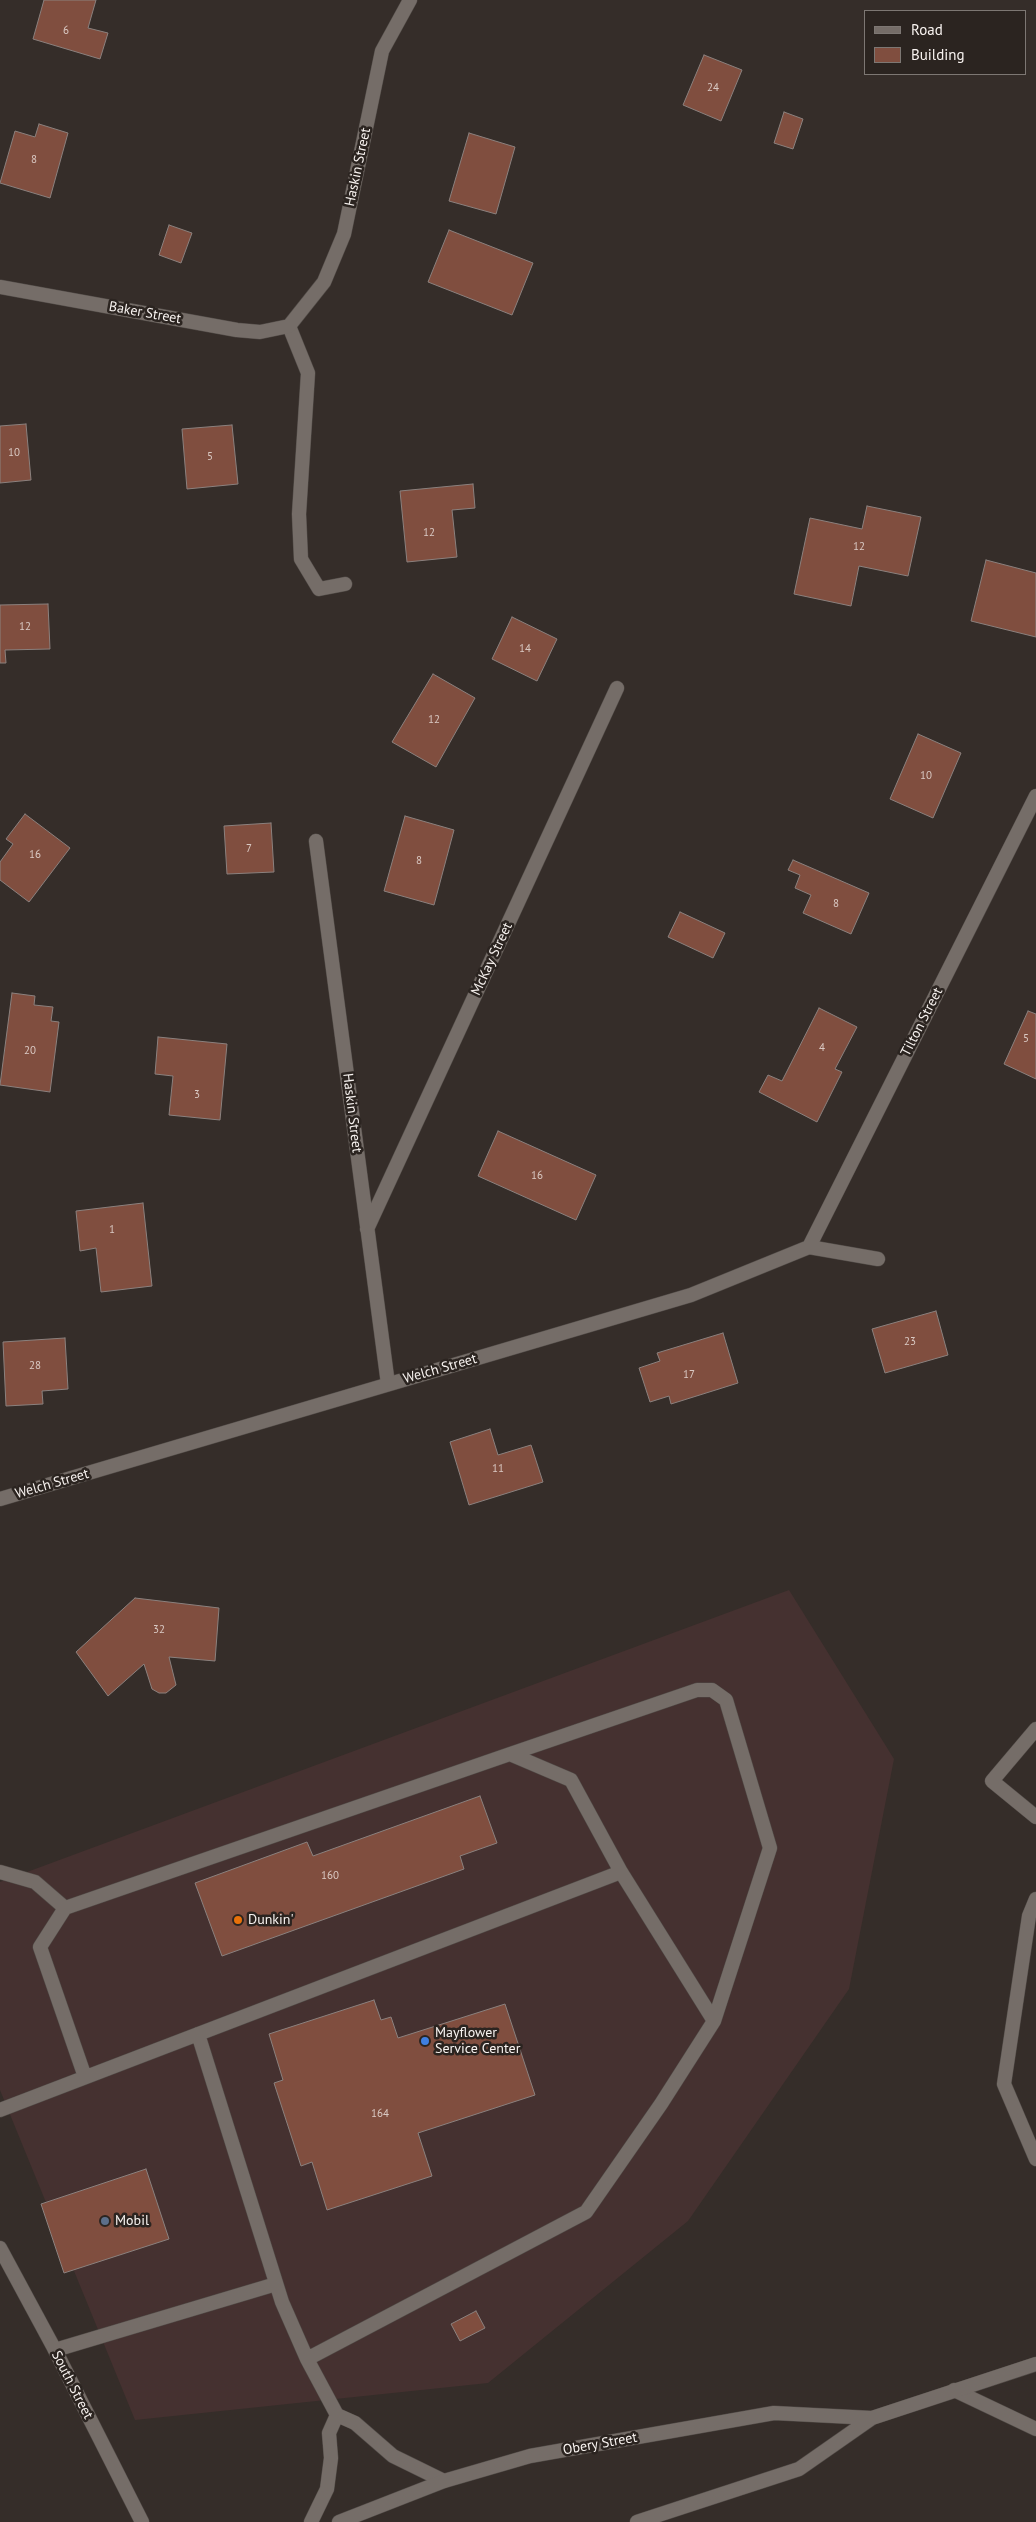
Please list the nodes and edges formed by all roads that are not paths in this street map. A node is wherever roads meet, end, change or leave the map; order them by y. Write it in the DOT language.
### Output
graph roads {
  1 [pos="410,0"];
  2 [pos="0,288"];
  3 [pos="289,326"];
  4 [pos="345,584"];
  5 [pos="617,688"];
  6 [pos="1036,796"];
  7 [pos="316,841"];
  8 [pos="367,1229"];
  9 [pos="809,1247"];
  10 [pos="878,1259"];
  11 [pos="388,1384"];
  12 [pos="0,1499"];
  13 [pos="1036,1728"];
  14 [pos="510,1754"];
  15 [pos="1036,1817"];
  16 [pos="0,1872"];
  17 [pos="621,1872"];
  18 [pos="1036,1899"];
  19 [pos="65,1908"];
  20 [pos="714,2020"];
  21 [pos="198,2034"];
  22 [pos="84,2077"];
  23 [pos="0,2110"];
  24 [pos="1036,2159"];
  25 [pos="0,2248"];
  26 [pos="276,2284"];
  27 [pos="55,2350"];
  28 [pos="307,2359"];
  29 [pos="1036,2364"];
  30 [pos="954,2390"];
  31 [pos="337,2414"];
  32 [pos="872,2418"];
  33 [pos="1036,2428"];
  34 [pos="444,2481"];
  35 [pos="142,2522"];
  36 [pos="311,2522"];
  37 [pos="339,2522"];
  38 [pos="637,2522"];
  1 -- 3 [label="street, Haskin Street"];
  2 -- 3 [label="street, Baker Street"];
  3 -- 4 [label="street"];
  5 -- 8 [label="street, McKay Street"];
  6 -- 9 [label="street, Tilton Street"];
  7 -- 8 [label="street, Haskin Street"];
  8 -- 11 [label="street, Haskin Street"];
  9 -- 10 [label="street"];
  9 -- 11 [label="street, Welch Street"];
  11 -- 12 [label="street, Welch Street"];
  13 -- 15 [label="street"];
  14 -- 17 [label="street"];
  14 -- 19 [label="street"];
  14 -- 20 [label="street"];
  16 -- 19 [label="street"];
  17 -- 20 [label="street"];
  17 -- 21 [label="street"];
  18 -- 24 [label="street"];
  19 -- 22 [label="street"];
  20 -- 28 [label="street"];
  21 -- 22 [label="street"];
  21 -- 26 [label="street"];
  22 -- 23 [label="street"];
  25 -- 27 [label="street, South Street"];
  26 -- 27 [label="street"];
  26 -- 28 [label="street"];
  27 -- 35 [label="street, South Street"];
  28 -- 31 [label="street"];
  29 -- 30 [label="street, Obery Street"];
  30 -- 32 [label="street, Obery Street"];
  30 -- 33 [label="street"];
  31 -- 34 [label="street"];
  31 -- 36 [label="street"];
  32 -- 34 [label="street, Obery Street"];
  32 -- 38 [label="street, Obery Street"];
  34 -- 37 [label="street, Obery Street"];
}
